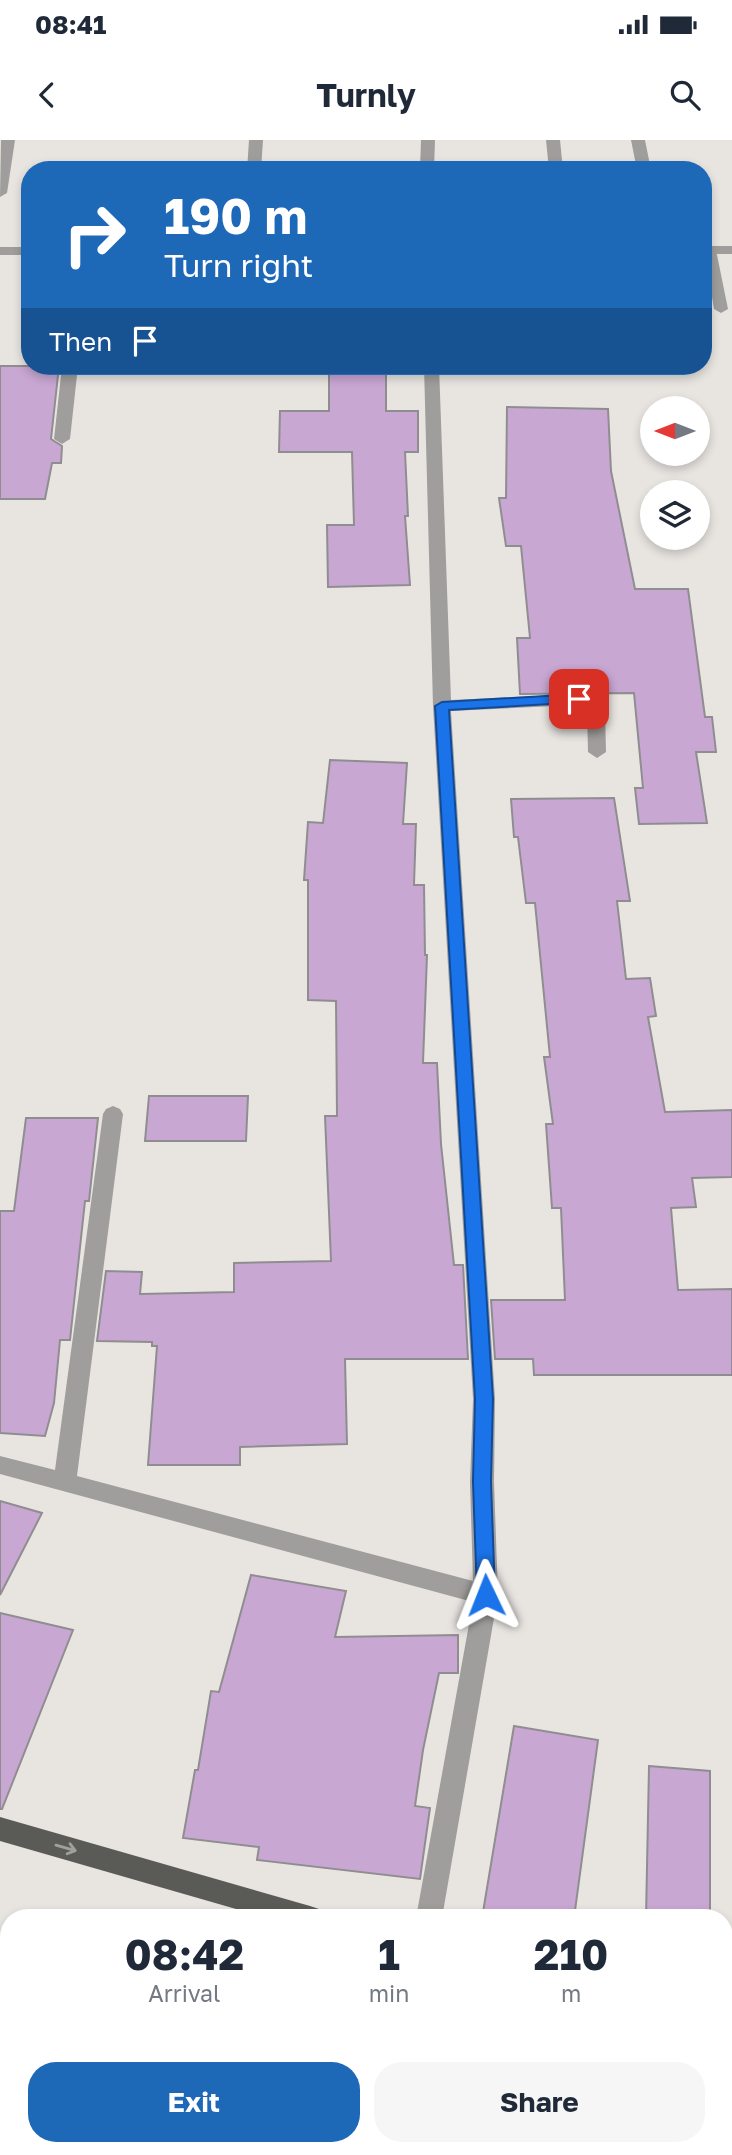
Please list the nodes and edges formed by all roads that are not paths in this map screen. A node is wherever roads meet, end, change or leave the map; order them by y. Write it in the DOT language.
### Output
graph roads {
  1 [pos="8,140"];
  2 [pos="257,140"];
  3 [pos="428,140"];
  4 [pos="553,140"];
  5 [pos="638,140"];
  6 [pos="255,161"];
  7 [pos="427,161"];
  8 [pos="555,161"];
  9 [pos="642,161"];
  10 [pos="0,193"];
  11 [pos="712,250"];
  12 [pos="732,250"];
  13 [pos="0,251"];
  14 [pos="21,251"];
  15 [pos="712,275"];
  16 [pos="720,309"];
  17 [pos="69,375"];
  18 [pos="430,375"];
  19 [pos="62,439"];
  20 [pos="442,706"];
  21 [pos="597,752"];
  22 [pos="113,1114"];
  23 [pos="0,1465"];
  24 [pos="65,1482"];
  25 [pos="486,1595"];
  26 [pos="0,1829"];
  27 [pos="279,1909"];
  28 [pos="431,1909"];
  1 -- 10 [label="street"];
  2 -- 6 [label="street"];
  3 -- 7 [label="street"];
  4 -- 8 [label="street"];
  5 -- 9 [label="street"];
  11 -- 12 [label="street"];
  13 -- 14 [label="street"];
  15 -- 16 [label="street"];
  17 -- 19 [label="street"];
  18 -- 20 [label="street"];
  20 -- 21 [label="street"];
  20 -- 25 [label="street"];
  22 -- 24 [label="street"];
  23 -- 24 [label="street"];
  24 -- 25 [label="street"];
  25 -- 28 [label="street"];
  26 -- 27 [label="highway, one-way"];
}
